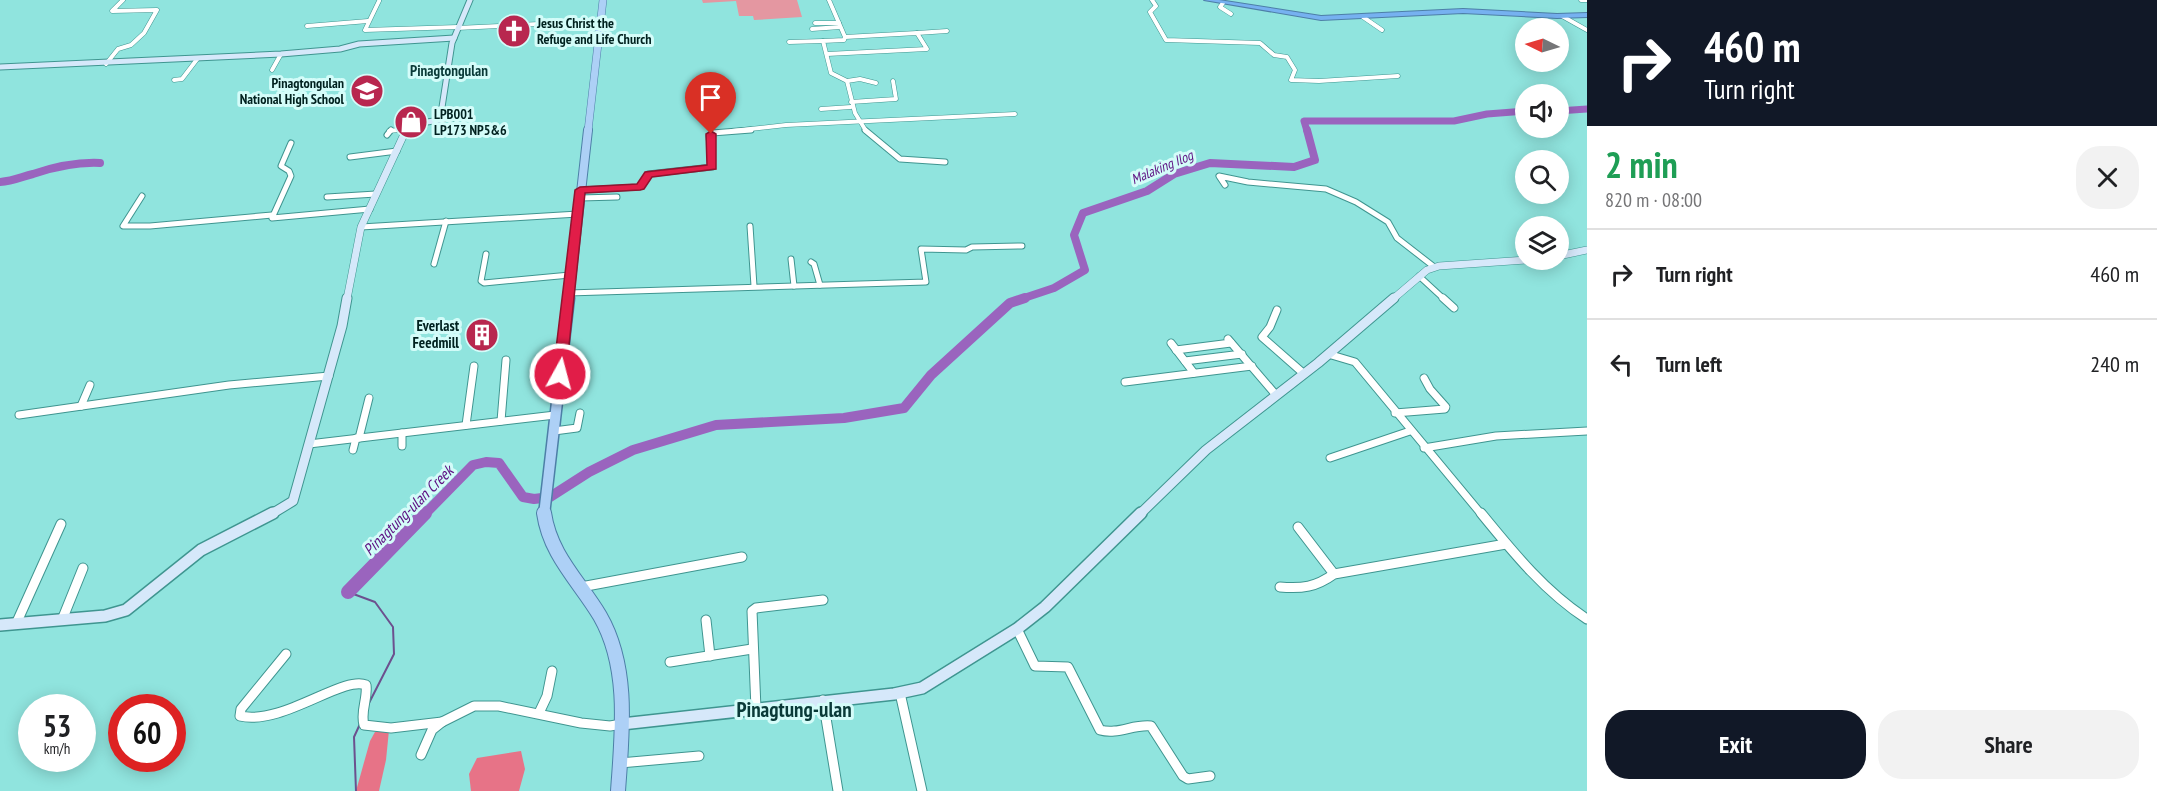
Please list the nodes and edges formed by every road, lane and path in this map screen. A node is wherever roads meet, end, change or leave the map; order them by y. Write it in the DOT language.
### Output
graph roads {
  1 [pos="123,0"];
  2 [pos="470,0"];
  3 [pos="603,0"];
  4 [pos="829,0"];
  5 [pos="1152,0"];
  6 [pos="1207,0"];
  7 [pos="1581,0"];
  8 [pos="1587,0"];
  9 [pos="378,1"];
  10 [pos="1223,3"];
  11 [pos="1231,14"];
  12 [pos="1587,15"];
  13 [pos="1562,16"];
  14 [pos="1363,17"];
  15 [pos="368,21"];
  16 [pos="600,21"];
  17 [pos="815,23"];
  18 [pos="839,25"];
  19 [pos="307,26"];
  20 [pos="458,27"];
  21 [pos="812,29"];
  22 [pos="392,30"];
  23 [pos="1382,30"];
  24 [pos="1587,30"];
  25 [pos="947,31"];
  26 [pos="917,33"];
  27 [pos="845,37"];
  28 [pos="454,38"];
  29 [pos="824,41"];
  30 [pos="388,42"];
  31 [pos="789,42"];
  32 [pos="904,50"];
  33 [pos="281,54"];
  34 [pos="827,54"];
  35 [pos="907,56"];
  36 [pos="198,58"];
  37 [pos="106,64"];
  38 [pos="0,67"];
  39 [pos="272,70"];
  40 [pos="1398,76"];
  41 [pos="174,80"];
  42 [pos="847,81"];
  43 [pos="893,81"];
  44 [pos="876,83"];
  45 [pos="851,104"];
  46 [pos="821,109"];
  47 [pos="1015,114"];
  48 [pos="470,118"];
  49 [pos="440,120"];
  50 [pos="856,120"];
  51 [pos="406,129"];
  52 [pos="387,135"];
  53 [pos="291,143"];
  54 [pos="397,151"];
  55 [pos="350,157"];
  56 [pos="945,162"];
  57 [pos="1225,185"];
  58 [pos="376,194"];
  59 [pos="580,194"];
  60 [pos="142,196"];
  61 [pos="327,197"];
  62 [pos="617,197"];
  63 [pos="370,208"];
  64 [pos="578,214"];
  65 [pos="272,215"];
  66 [pos="304,215"];
  67 [pos="446,221"];
  68 [pos="304,224"];
  69 [pos="750,226"];
  70 [pos="361,227"];
  71 [pos="1022,246"];
  72 [pos="1587,250"];
  73 [pos="486,254"];
  74 [pos="1569,254"];
  75 [pos="791,259"];
  76 [pos="1515,261"];
  77 [pos="811,262"];
  78 [pos="435,264"];
  79 [pos="1433,267"];
  80 [pos="570,275"];
  81 [pos="1419,276"];
  82 [pos="819,285"];
  83 [pos="754,286"];
  84 [pos="794,286"];
  85 [pos="568,293"];
  86 [pos="1454,308"];
  87 [pos="1277,310"];
  88 [pos="1242,354"];
  89 [pos="1328,354"];
  90 [pos="506,360"];
  91 [pos="1185,361"];
  92 [pos="474,366"];
  93 [pos="1252,366"];
  94 [pos="1194,373"];
  95 [pos="1303,373"];
  96 [pos="329,376"];
  97 [pos="1424,378"];
  98 [pos="1125,382"];
  99 [pos="90,385"];
  100 [pos="1276,395"];
  101 [pos="369,398"];
  102 [pos="81,406"];
  103 [pos="580,413"];
  104 [pos="1395,413"];
  105 [pos="19,415"];
  106 [pos="555,415"];
  107 [pos="501,421"];
  108 [pos="466,425"];
  109 [pos="554,431"];
  110 [pos="1410,431"];
  111 [pos="1587,431"];
  112 [pos="402,433"];
  113 [pos="358,438"];
  114 [pos="309,444"];
  115 [pos="402,446"];
  116 [pos="1424,448"];
  117 [pos="353,450"];
  118 [pos="1330,458"];
  119 [pos="61,524"];
  120 [pos="1298,527"];
  121 [pos="1506,544"];
  122 [pos="742,557"];
  123 [pos="83,568"];
  124 [pos="1334,574"];
  125 [pos="581,587"];
  126 [pos="1280,587"];
  127 [pos="823,600"];
  128 [pos="1587,619"];
  129 [pos="706,620"];
  130 [pos="62,621"];
  131 [pos="16,624"];
  132 [pos="0,625"];
  133 [pos="1017,629"];
  134 [pos="752,649"];
  135 [pos="286,654"];
  136 [pos="710,656"];
  137 [pos="670,662"];
  138 [pos="552,671"];
  139 [pos="900,693"];
  140 [pos="823,700"];
  141 [pos="756,709"];
  142 [pos="539,713"];
  143 [pos="442,722"];
  144 [pos="622,724"];
  145 [pos="421,755"];
  146 [pos="699,756"];
  147 [pos="620,763"];
  148 [pos="1210,776"];
  149 [pos="618,791"];
  150 [pos="838,791"];
  151 [pos="922,791"];
  1 -- 37 [label="street"];
  2 -- 20 [label="street"];
  3 -- 16 [label="main road"];
  4 -- 18 [label="street"];
  5 -- 40 [label="street"];
  6 -- 10 [label="highway"];
  7 -- 8 [label="street"];
  9 -- 15 [label="street"];
  10 -- 11 [label="street"];
  10 -- 14 [label="highway"];
  12 -- 13 [label="highway"];
  13 -- 14 [label="highway"];
  13 -- 24 [label="street"];
  14 -- 23 [label="street"];
  15 -- 19 [label="street"];
  15 -- 22 [label="street"];
  16 -- 20 [label="street"];
  16 -- 59 [label="main road"];
  17 -- 18 [label="street"];
  18 -- 21 [label="street"];
  18 -- 27 [label="street"];
  20 -- 22 [label="street"];
  20 -- 28 [label="street"];
  22 -- 30 [label="street"];
  25 -- 26 [label="street"];
  26 -- 27 [label="street"];
  26 -- 32 [label="street"];
  27 -- 29 [label="street"];
  28 -- 30 [label="street"];
  28 -- 49 [label="street"];
  29 -- 31 [label="street"];
  29 -- 34 [label="street"];
  30 -- 33 [label="street"];
  32 -- 34 [label="street"];
  32 -- 35 [label="street"];
  33 -- 36 [label="street"];
  33 -- 39 [label="street"];
  34 -- 42 [label="street"];
  36 -- 37 [label="street"];
  36 -- 41 [label="street"];
  37 -- 38 [label="street"];
  42 -- 44 [label="street"];
  42 -- 45 [label="street"];
  43 -- 45 [label="street"];
  45 -- 46 [label="street"];
  45 -- 50 [label="street"];
  47 -- 50 [label="street"];
  48 -- 49 [label="street"];
  49 -- 51 [label="street"];
  50 -- 56 [label="street"];
  50 -- 59 [label="street"];
  51 -- 52 [label="street"];
  51 -- 54 [label="street"];
  53 -- 65 [label="street"];
  54 -- 55 [label="street"];
  54 -- 58 [label="street"];
  57 -- 79 [label="street"];
  58 -- 61 [label="street"];
  58 -- 63 [label="street"];
  59 -- 62 [label="street"];
  59 -- 64 [label="main road"];
  60 -- 65 [label="street"];
  63 -- 66 [label="street"];
  63 -- 70 [label="street"];
  64 -- 67 [label="street"];
  64 -- 80 [label="main road"];
  65 -- 66 [label="street"];
  66 -- 68 [label="street"];
  67 -- 70 [label="street"];
  67 -- 78 [label="street"];
  69 -- 83 [label="street"];
  70 -- 96 [label="street"];
  71 -- 82 [label="street"];
  72 -- 74 [label="street"];
  73 -- 80 [label="street"];
  75 -- 84 [label="street"];
  76 -- 79 [label="street"];
  77 -- 82 [label="street"];
  79 -- 81 [label="street"];
  80 -- 85 [label="main road"];
  81 -- 86 [label="street"];
  81 -- 89 [label="street"];
  82 -- 84 [label="street"];
  83 -- 84 [label="street"];
  83 -- 85 [label="street"];
  85 -- 106 [label="main road"];
  87 -- 95 [label="street"];
  88 -- 91 [label="street"];
  88 -- 91 [label="street"];
  88 -- 93 [label="street"];
  89 -- 95 [label="street"];
  89 -- 104 [label="street"];
  90 -- 107 [label="street"];
  91 -- 94 [label="street"];
  92 -- 108 [label="street"];
  93 -- 94 [label="street"];
  93 -- 100 [label="street"];
  94 -- 98 [label="street"];
  95 -- 100 [label="street"];
  96 -- 102 [label="street"];
  96 -- 114 [label="street"];
  97 -- 104 [label="street"];
  99 -- 102 [label="street"];
  100 -- 133 [label="street"];
  101 -- 113 [label="street"];
  102 -- 105 [label="street"];
  103 -- 109 [label="street"];
  104 -- 110 [label="street"];
  106 -- 107 [label="street"];
  106 -- 109 [label="main road"];
  107 -- 108 [label="street"];
  108 -- 112 [label="street"];
  109 -- 125 [label="main road"];
  110 -- 116 [label="street"];
  110 -- 118 [label="street"];
  111 -- 116 [label="street"];
  112 -- 113 [label="street"];
  112 -- 115 [label="street"];
  113 -- 114 [label="street"];
  113 -- 117 [label="street"];
  114 -- 130 [label="street"];
  116 -- 121 [label="street"];
  119 -- 131 [label="street"];
  120 -- 124 [label="street"];
  121 -- 124 [label="street"];
  121 -- 128 [label="street"];
  122 -- 125 [label="street"];
  123 -- 130 [label="street"];
  124 -- 126 [label="street"];
  125 -- 144 [label="main road"];
  127 -- 134 [label="street"];
  129 -- 136 [label="street"];
  130 -- 131 [label="street"];
  131 -- 132 [label="street"];
  133 -- 139 [label="street"];
  133 -- 148 [label="street"];
  134 -- 136 [label="street"];
  134 -- 141 [label="street"];
  135 -- 143 [label="street"];
  136 -- 137 [label="street"];
  138 -- 142 [label="street"];
  139 -- 140 [label="street"];
  139 -- 151 [label="street"];
  140 -- 141 [label="street"];
  140 -- 150 [label="street"];
  141 -- 144 [label="street"];
  142 -- 143 [label="street"];
  142 -- 144 [label="street"];
  143 -- 145 [label="street"];
  144 -- 147 [label="main road"];
  146 -- 147 [label="street"];
  147 -- 149 [label="main road"];
}
